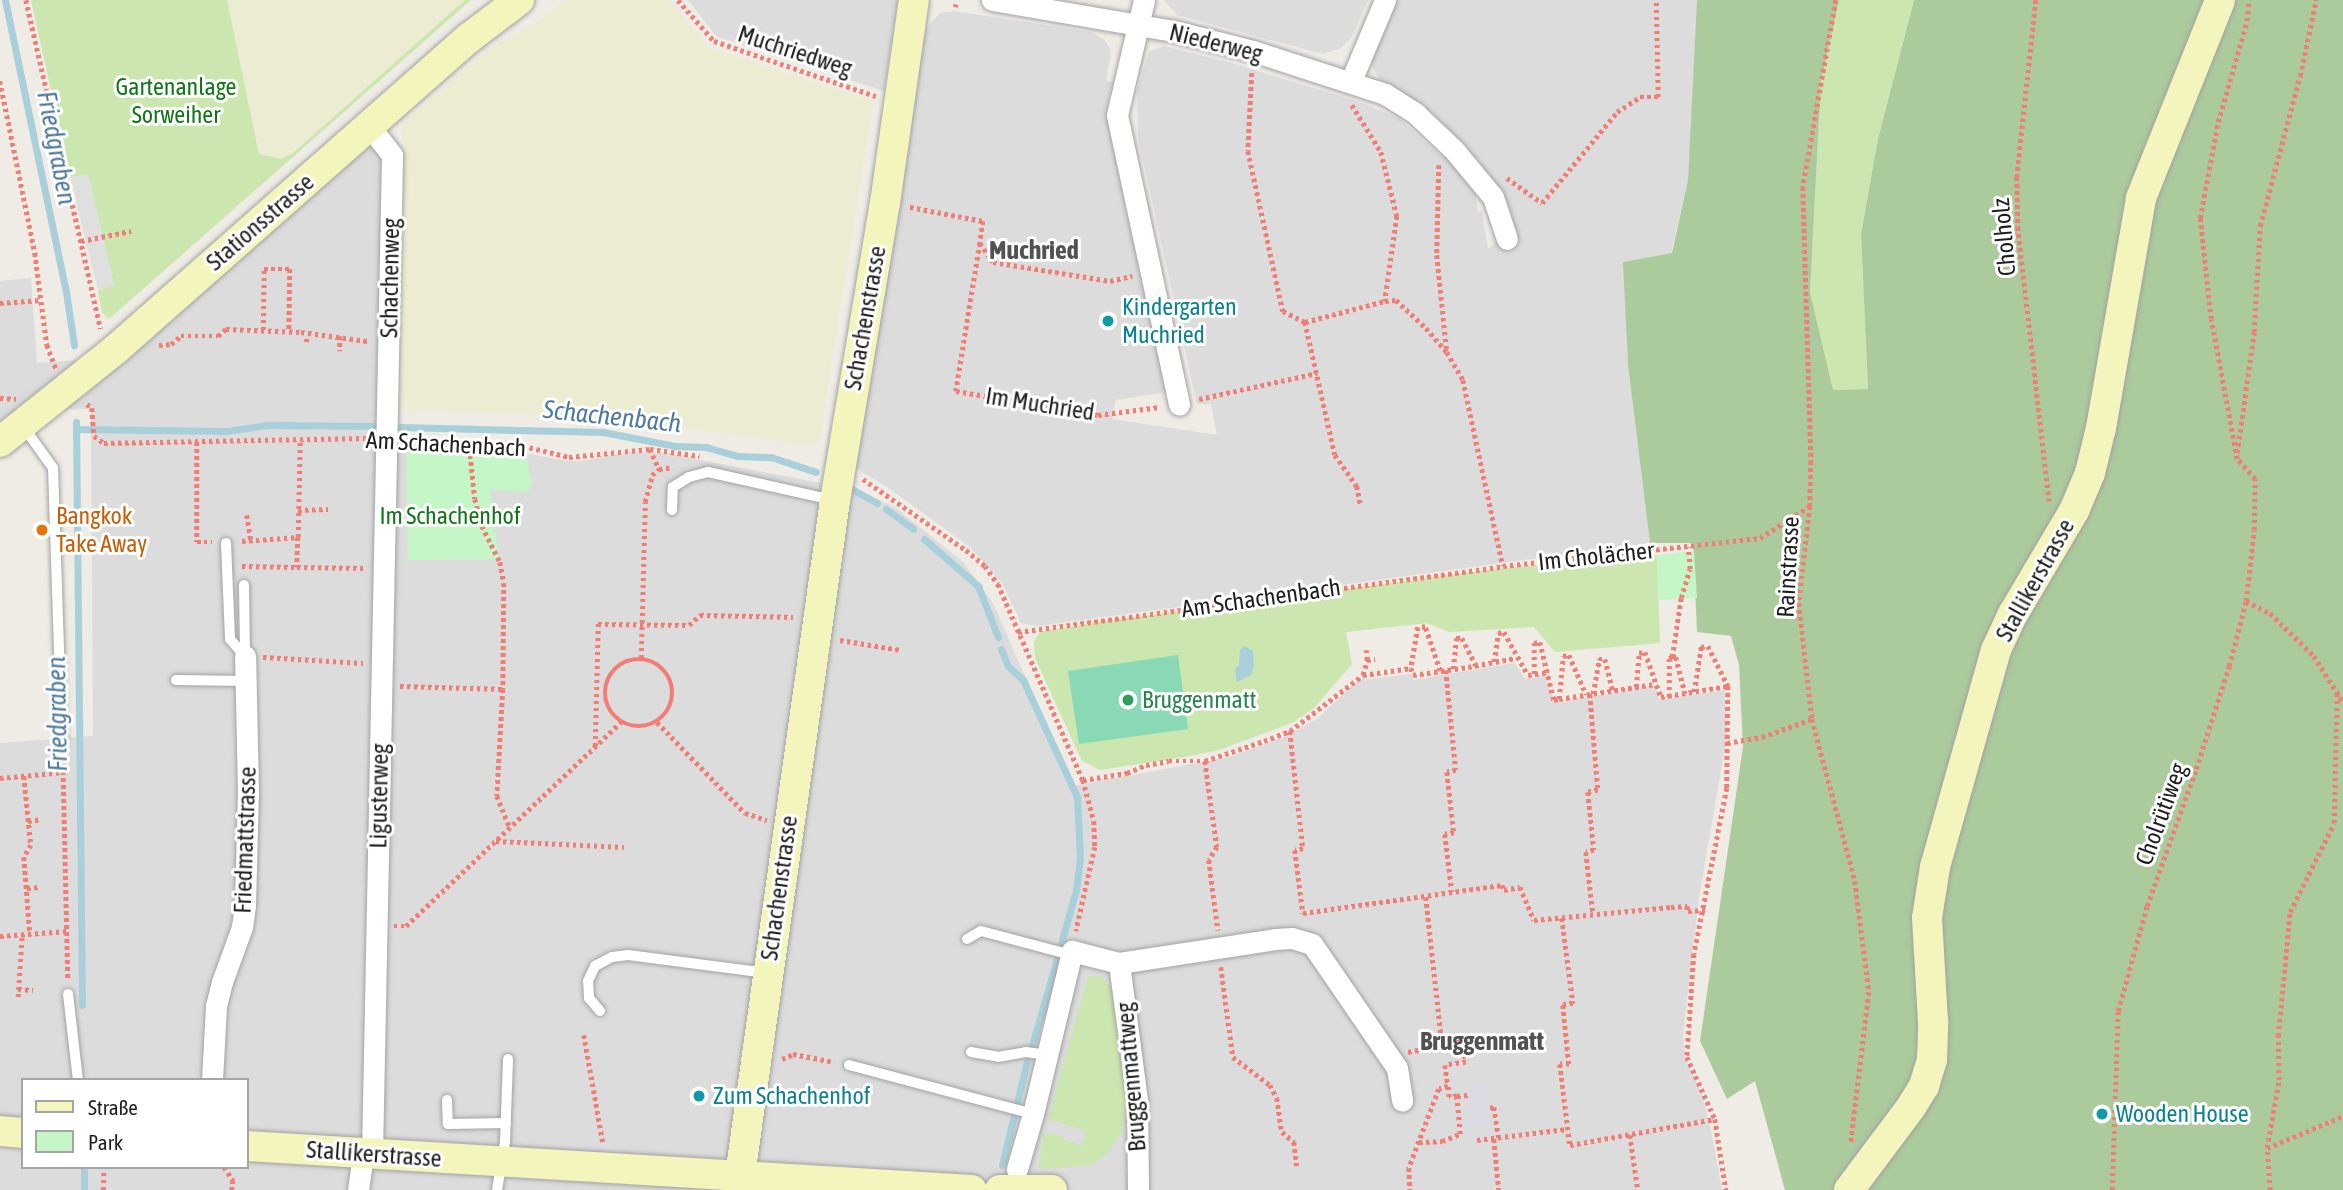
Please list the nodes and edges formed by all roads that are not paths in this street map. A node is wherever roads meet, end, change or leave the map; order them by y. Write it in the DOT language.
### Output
graph roads {
  1 [pos="519,0"];
  2 [pos="914,0"];
  3 [pos="992,0"];
  4 [pos="1144,0"];
  5 [pos="1385,0"];
  6 [pos="2220,0"];
  7 [pos="1136,23"];
  8 [pos="1352,89"];
  9 [pos="372,124"];
  10 [pos="1507,239"];
  11 [pos="1178,404"];
  12 [pos="11,433"];
  13 [pos="388,438"];
  14 [pos="835,501"];
  15 [pos="672,510"];
  16 [pos="226,543"];
  17 [pos="244,584"];
  18 [pos="245,656"];
  19 [pos="176,680"];
  20 [pos="247,681"];
  21 [pos="62,742"];
  22 [pos="967,939"];
  23 [pos="1072,953"];
  24 [pos="1119,963"];
  25 [pos="767,973"];
  26 [pos="68,994"];
  27 [pos="600,1011"];
  28 [pos="971,1052"];
  29 [pos="1048,1055"];
  30 [pos="508,1059"];
  31 [pos="849,1065"];
  32 [pos="78,1078"];
  33 [pos="212,1078"];
  34 [pos="447,1100"];
  35 [pos="1402,1101"];
  36 [pos="1033,1114"];
  37 [pos="506,1123"];
  38 [pos="0,1131"];
  39 [pos="21,1133"];
  40 [pos="248,1146"];
  41 [pos="367,1154"];
  42 [pos="499,1176"];
  43 [pos="1008,1180"];
  44 [pos="738,1183"];
  45 [pos="358,1190"];
  46 [pos="972,1190"];
  47 [pos="1052,1190"];
  48 [pos="1138,1190"];
  49 [pos="1849,1190"];
  1 -- 9 [label="street, Stationsstrasse"];
  2 -- 14 [label="street, Schachenstrasse"];
  3 -- 7 [label="street, Niederweg"];
  4 -- 7 [label="street"];
  5 -- 8 [label="street"];
  6 -- 49 [label="street, Stallikerstrasse"];
  7 -- 8 [label="street, Niederweg"];
  7 -- 11 [label="street"];
  8 -- 10 [label="street"];
  9 -- 12 [label="street, Stationsstrasse"];
  9 -- 13 [label="street, Schachenweg"];
  12 -- 21 [label="lane"];
  13 -- 41 [label="street, Ligusterweg"];
  14 -- 15 [label="lane"];
  14 -- 25 [label="street, Schachenstrasse"];
  16 -- 18 [label="lane, Friedmattstrasse"];
  17 -- 18 [label="lane, Friedmattstrasse"];
  18 -- 20 [label="street, Friedmattstrasse"];
  19 -- 20 [label="lane"];
  20 -- 33 [label="street, Friedmattstrasse"];
  22 -- 23 [label="lane"];
  23 -- 24 [label="street"];
  23 -- 29 [label="street"];
  24 -- 35 [label="street"];
  24 -- 48 [label="street, Bruggenmattweg"];
  25 -- 27 [label="lane, Schachenstrasse"];
  25 -- 44 [label="street, Schachenstrasse"];
  26 -- 32 [label="lane"];
  28 -- 29 [label="lane"];
  29 -- 36 [label="street"];
  30 -- 37 [label="lane"];
  31 -- 36 [label="lane"];
  34 -- 37 [label="lane, Stallikerstrasse"];
  36 -- 43 [label="street"];
  37 -- 42 [label="lane"];
  38 -- 39 [label="street"];
  40 -- 41 [label="street, Stallikerstrasse"];
  41 -- 42 [label="street, Stallikerstrasse"];
  41 -- 45 [label="street, Ligusterweg"];
  42 -- 44 [label="street, Stallikerstrasse"];
  43 -- 47 [label="street"];
  44 -- 46 [label="street, Stallikerstrasse"];
}
